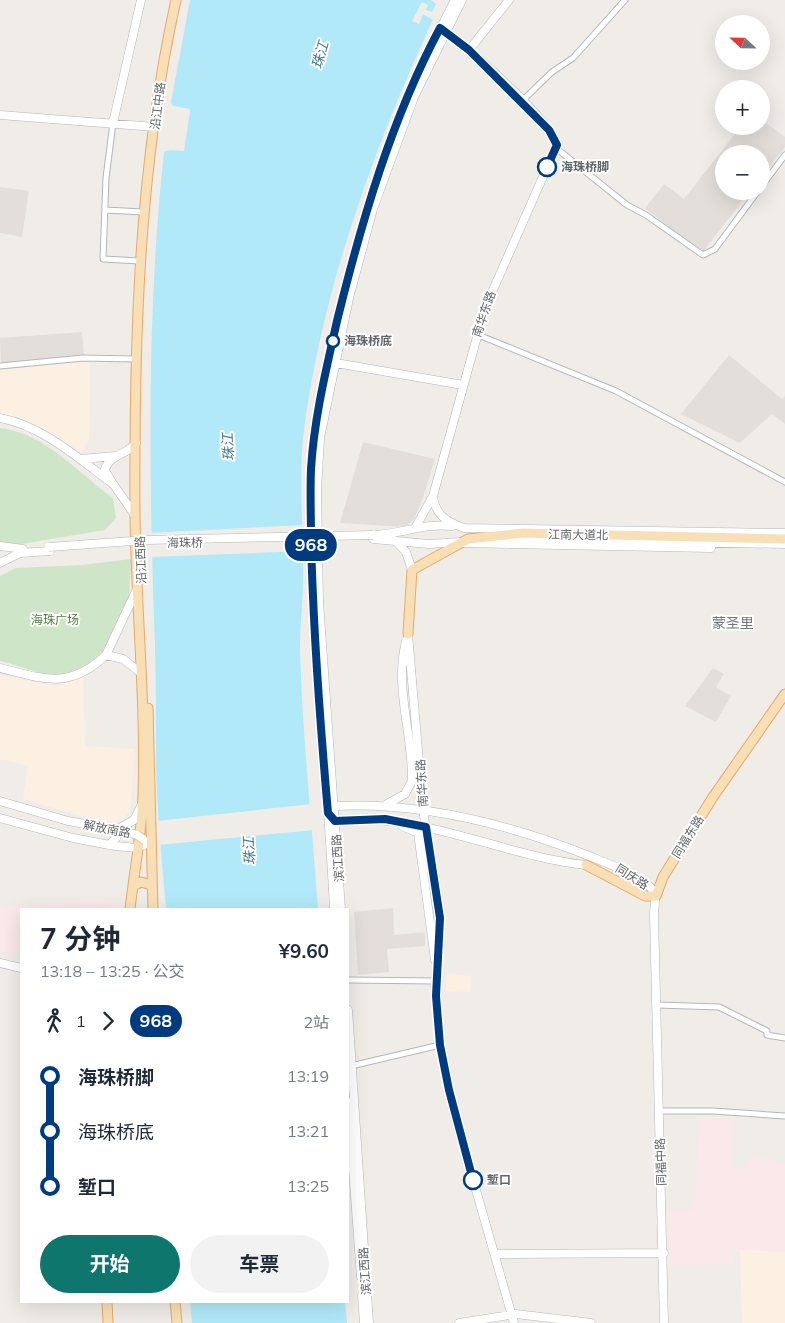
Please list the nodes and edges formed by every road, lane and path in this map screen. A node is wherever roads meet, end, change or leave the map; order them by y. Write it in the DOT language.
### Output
graph roads {
  1 [pos="141,0"];
  2 [pos="176,0"];
  3 [pos="455,0"];
  4 [pos="462,0"];
  5 [pos="509,0"];
  6 [pos="625,0"];
  7 [pos="443,29"];
  8 [pos="469,50"];
  9 [pos="522,101"];
  10 [pos="0,116"];
  11 [pos="114,123"];
  12 [pos="155,126"];
  13 [pos="556,144"];
  14 [pos="785,155"];
  15 [pos="770,175"];
  16 [pos="751,200"];
  17 [pos="105,210"];
  18 [pos="146,212"];
  19 [pos="140,261"];
  20 [pos="476,334"];
  21 [pos="135,359"];
  22 [pos="331,362"];
  23 [pos="0,366"];
  24 [pos="462,384"];
  25 [pos="0,418"];
  26 [pos="136,443"];
  27 [pos="118,456"];
  28 [pos="80,459"];
  29 [pos="785,482"];
  30 [pos="113,484"];
  31 [pos="433,496"];
  32 [pos="135,518"];
  33 [pos="415,528"];
  34 [pos="464,528"];
  35 [pos="522,533"];
  36 [pos="785,533"];
  37 [pos="373,537"];
  38 [pos="314,538"];
  39 [pos="785,539"];
  40 [pos="395,540"];
  41 [pos="459,542"];
  42 [pos="785,544"];
  43 [pos="0,546"];
  44 [pos="50,549"];
  45 [pos="785,549"];
  46 [pos="0,563"];
  47 [pos="412,570"];
  48 [pos="137,587"];
  49 [pos="408,634"];
  50 [pos="106,655"];
  51 [pos="0,668"];
  52 [pos="141,673"];
  53 [pos="785,694"];
  54 [pos="410,757"];
  55 [pos="422,781"];
  56 [pos="143,799"];
  57 [pos="0,800"];
  58 [pos="334,806"];
  59 [pos="381,806"];
  60 [pos="423,809"];
  61 [pos="328,813"];
  62 [pos="0,818"];
  63 [pos="335,821"];
  64 [pos="115,829"];
  65 [pos="421,829"];
  66 [pos="143,839"];
  67 [pos="110,845"];
  68 [pos="136,848"];
  69 [pos="587,861"];
  70 [pos="634,877"];
  71 [pos="152,885"];
  72 [pos="132,886"];
  73 [pos="629,886"];
  74 [pos="430,893"];
  75 [pos="656,896"];
  76 [pos="130,908"];
  77 [pos="153,908"];
  78 [pos="334,908"];
  79 [pos="341,908"];
  80 [pos="0,963"];
  81 [pos="20,968"];
  82 [pos="437,969"];
  83 [pos="349,980"];
  84 [pos="436,981"];
  85 [pos="657,1003"];
  86 [pos="349,1029"];
  87 [pos="785,1038"];
  88 [pos="440,1045"];
  89 [pos="351,1066"];
  90 [pos="660,1111"];
  91 [pos="349,1116"];
  92 [pos="785,1116"];
  93 [pos="664,1253"];
  94 [pos="495,1254"];
  95 [pos="108,1303"];
  96 [pos="175,1303"];
  97 [pos="511,1314"];
  98 [pos="108,1323"];
  99 [pos="177,1323"];
  100 [pos="364,1323"];
  101 [pos="369,1323"];
  102 [pos="459,1323"];
  103 [pos="514,1323"];
  104 [pos="591,1323"];
  105 [pos="664,1323"];
  1 -- 11 [label="main road"];
  2 -- 12 [label="main road, 沿江中路"];
  3 -- 7 [label="main road"];
  4 -- 7 [label="main road"];
  5 -- 8 [label="main road"];
  6 -- 9 [label="street"];
  7 -- 8 [label="main road"];
  7 -- 22 [label="main road"];
  8 -- 9 [label="main road"];
  9 -- 13 [label="main road"];
  10 -- 11 [label="main road"];
  11 -- 12 [label="main road"];
  11 -- 17 [label="street"];
  12 -- 18 [label="main road, 沿江中路"];
  13 -- 16 [label="street"];
  13 -- 20 [label="main road, 南华东路"];
  14 -- 15 [label="street"];
  17 -- 18 [label="street"];
  17 -- 19 [label="street"];
  18 -- 19 [label="main road, 沿江西路"];
  18 -- 66 [label="main road, 沿江西路"];
  19 -- 21 [label="main road, 沿江西路"];
  20 -- 24 [label="main road, 南华东路"];
  20 -- 29 [label="street"];
  21 -- 23 [label="street"];
  21 -- 26 [label="main road, 沿江西路"];
  22 -- 24 [label="main road"];
  22 -- 38 [label="main road"];
  24 -- 31 [label="main road, 南华东路"];
  25 -- 28 [label="main road"];
  26 -- 27 [label="main road"];
  26 -- 32 [label="main road, 沿江西路"];
  27 -- 28 [label="main road"];
  27 -- 30 [label="main road"];
  28 -- 30 [label="main road"];
  30 -- 32 [label="main road"];
  31 -- 33 [label="main road, 南华东路"];
  31 -- 34 [label="main road"];
  32 -- 48 [label="main road, 沿江西路"];
  33 -- 34 [label="main road, 江南大道北"];
  33 -- 37 [label="main road, 江南大道北"];
  34 -- 35 [label="main road, 江南大道北"];
  34 -- 36 [label="main road"];
  35 -- 39 [label="main road, 江南大道北"];
  35 -- 41 [label="main road"];
  37 -- 40 [label="main road, 江南大道北"];
  37 -- 44 [label="main road, 海珠桥, bridge"];
  38 -- 58 [label="main road, 滨江西路"];
  38 -- 61 [label="main road, 滨江西路"];
  40 -- 41 [label="main road, 江南大道北"];
  40 -- 47 [label="main road, 南华东路"];
  41 -- 42 [label="main road, 江南大道北"];
  41 -- 45 [label="main road"];
  41 -- 47 [label="main road"];
  43 -- 44 [label="main road, 海珠桥"];
  44 -- 46 [label="main road, 海珠桥"];
  47 -- 49 [label="main road, 南华东路"];
  48 -- 50 [label="main road"];
  48 -- 52 [label="main road, 沿江西路"];
  49 -- 54 [label="main road"];
  49 -- 55 [label="main road, 南华东路"];
  50 -- 51 [label="main road"];
  50 -- 52 [label="main road"];
  52 -- 56 [label="main road, 沿江西路"];
  53 -- 75 [label="main road, 同福东路"];
  54 -- 55 [label="main road"];
  54 -- 59 [label="main road"];
  55 -- 60 [label="main road, 南华东路"];
  56 -- 64 [label="main road"];
  56 -- 68 [label="main road, 沿江西路"];
  57 -- 64 [label="main road, 解放南路"];
  58 -- 59 [label="main road"];
  58 -- 61 [label="main road"];
  58 -- 63 [label="main road, 滨江西路"];
  59 -- 60 [label="main road"];
  60 -- 65 [label="main road, 南华东路"];
  60 -- 69 [label="main road"];
  61 -- 63 [label="main road"];
  61 -- 78 [label="main road, 滨江西路"];
  62 -- 67 [label="main road, 解放南路"];
  63 -- 65 [label="main road"];
  63 -- 79 [label="main road, 滨江西路"];
  64 -- 66 [label="main road, 解放南路"];
  64 -- 67 [label="main road"];
  65 -- 69 [label="main road"];
  65 -- 82 [label="main road"];
  65 -- 82 [label="main road"];
  66 -- 68 [label="main road, 解放南路"];
  66 -- 71 [label="main road, 沿江西路"];
  67 -- 68 [label="main road, 解放南路"];
  68 -- 72 [label="main road, 沿江西路"];
  69 -- 70 [label="main road, 同庆路"];
  69 -- 73 [label="main road, 同庆路"];
  70 -- 73 [label="main road"];
  70 -- 75 [label="main road, 同庆路"];
  71 -- 72 [label="main road"];
  71 -- 77 [label="main road, 沿江西路"];
  72 -- 76 [label="main road, 沿江西路"];
  73 -- 75 [label="main road, 同庆路"];
  74 -- 82 [label="main road"];
  75 -- 85 [label="main road, 同福东路"];
  80 -- 81 [label="main road"];
  82 -- 84 [label="main road"];
  83 -- 84 [label="street"];
  84 -- 88 [label="main road"];
  85 -- 87 [label="street"];
  85 -- 90 [label="main road, 同福中路"];
  86 -- 89 [label="main road, 滨江西路"];
  88 -- 89 [label="street"];
  88 -- 94 [label="main road"];
  89 -- 101 [label="main road, 滨江西路"];
  90 -- 92 [label="street"];
  90 -- 93 [label="main road, 同福中路"];
  91 -- 100 [label="main road, 滨江西路"];
  93 -- 94 [label="main road"];
  93 -- 105 [label="main road, 同福中路"];
  94 -- 97 [label="main road"];
  95 -- 98 [label="main road"];
  96 -- 99 [label="main road"];
  97 -- 102 [label="main road"];
  97 -- 103 [label="main road"];
  97 -- 104 [label="main road"];
}
